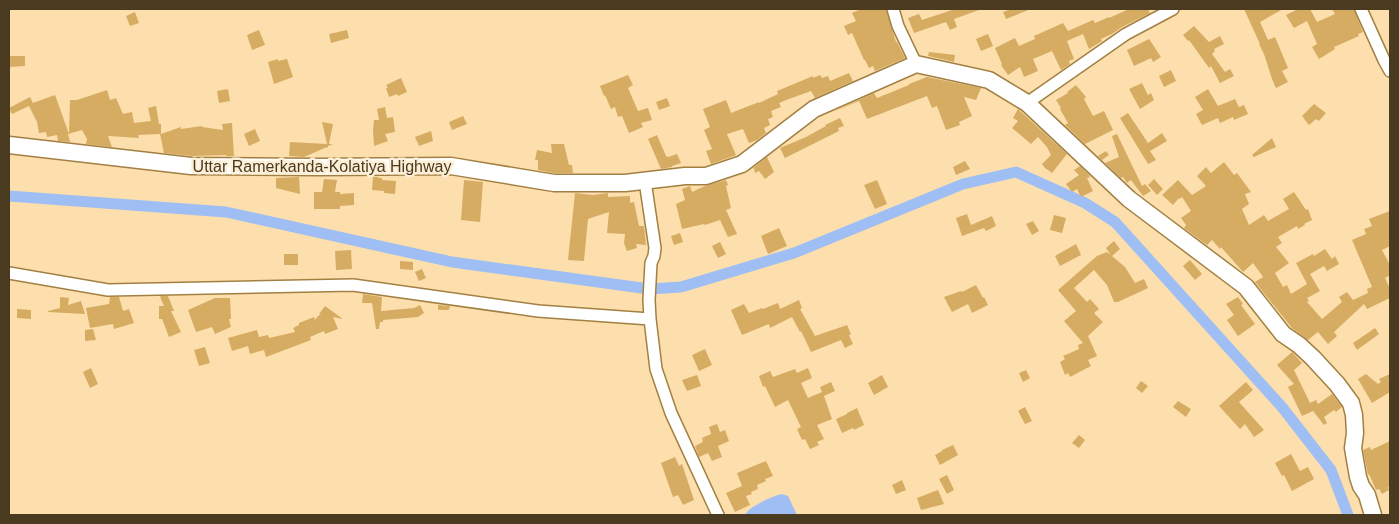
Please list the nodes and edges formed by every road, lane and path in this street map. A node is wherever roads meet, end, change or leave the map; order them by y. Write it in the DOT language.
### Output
graph roads {
  1 [pos="893,9"];
  2 [pos="1173,9"];
  3 [pos="1361,9"];
  4 [pos="916,64"];
  5 [pos="1390,71"];
  6 [pos="1027,103"];
  7 [pos="9,145"];
  8 [pos="645,181"];
  9 [pos="9,273"];
  10 [pos="650,319"];
  11 [pos="718,515"];
  12 [pos="1373,515"];
  1 -- 4 [label="street"];
  2 -- 6 [label="street"];
  3 -- 5 [label="street"];
  4 -- 6 [label="street"];
  4 -- 8 [label="street, Uttar Ramerkanda-Kolatiya Highway"];
  6 -- 12 [label="street"];
  7 -- 8 [label="street, Uttar Ramerkanda-Kolatiya Highway"];
  8 -- 10 [label="street"];
  9 -- 10 [label="street"];
  10 -- 11 [label="street"];
}
